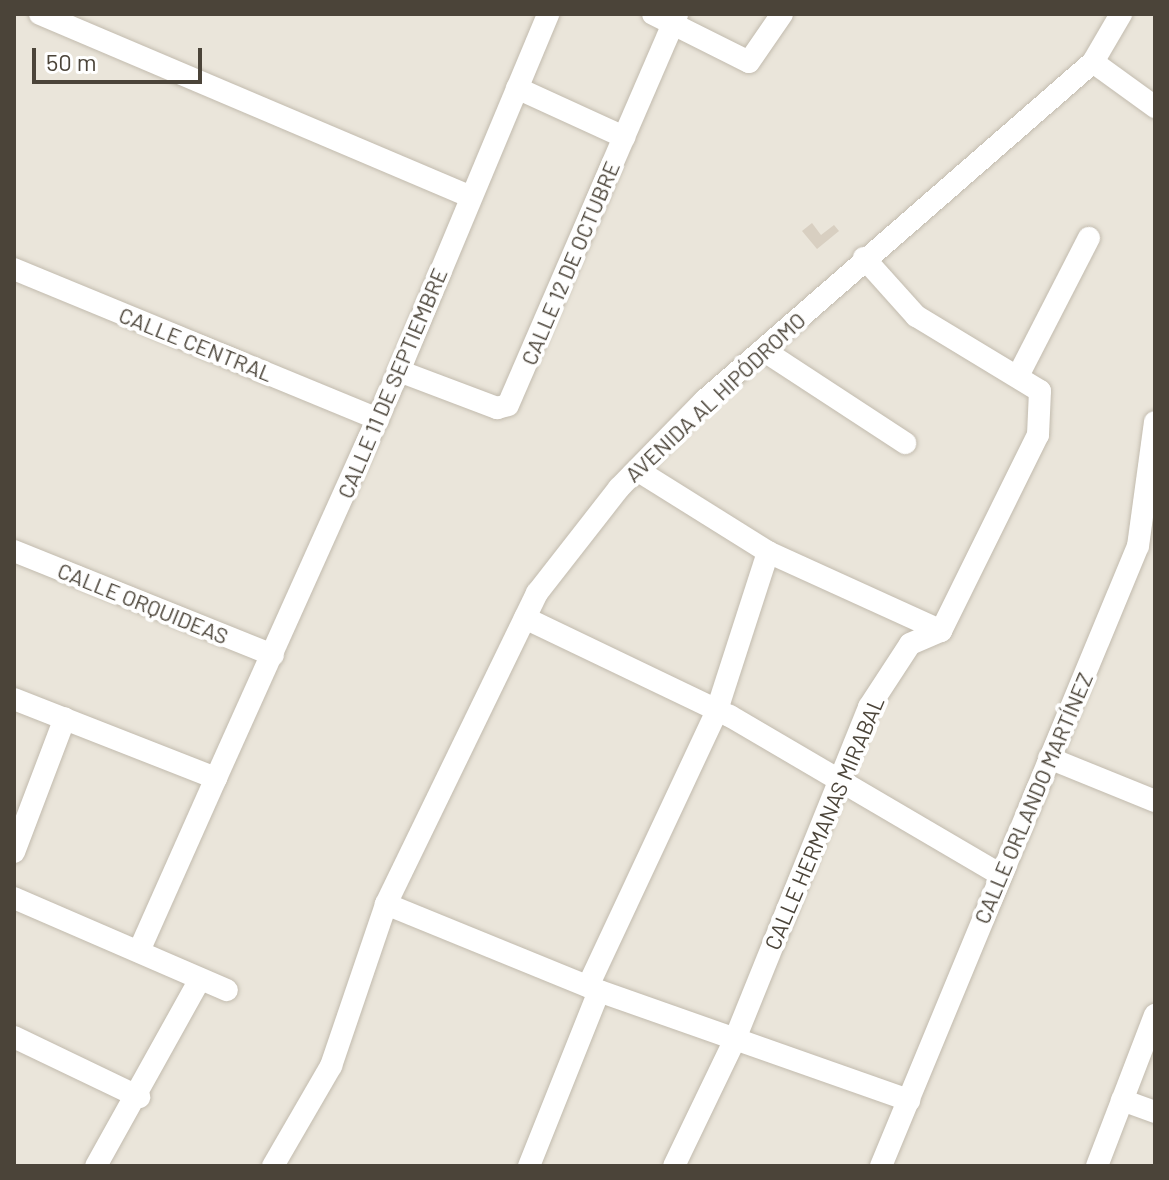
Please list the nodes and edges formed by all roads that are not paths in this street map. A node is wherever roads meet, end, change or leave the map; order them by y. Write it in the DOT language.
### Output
graph roads {
  1 [pos="40,14"];
  2 [pos="548,14"];
  3 [pos="782,14"];
  4 [pos="1121,14"];
  5 [pos="668,17"];
  6 [pos="1093,62"];
  7 [pos="517,88"];
  8 [pos="1155,107"];
  9 [pos="624,137"];
  10 [pos="471,197"];
  11 [pos="1089,238"];
  12 [pos="864,258"];
  13 [pos="14,269"];
  14 [pos="763,350"];
  15 [pos="399,371"];
  16 [pos="1019,374"];
  17 [pos="378,419"];
  18 [pos="1155,422"];
  19 [pos="905,443"];
  20 [pos="637,470"];
  21 [pos="14,551"];
  22 [pos="768,552"];
  23 [pos="525,618"];
  24 [pos="941,631"];
  25 [pos="273,655"];
  26 [pos="14,699"];
  27 [pos="717,710"];
  28 [pos="65,718"];
  29 [pos="1049,758"];
  30 [pos="216,778"];
  31 [pos="840,780"];
  32 [pos="1155,801"];
  33 [pos="14,852"];
  34 [pos="1001,875"];
  35 [pos="14,898"];
  36 [pos="386,904"];
  37 [pos="139,951"];
  38 [pos="200,979"];
  39 [pos="594,988"];
  40 [pos="227,990"];
  41 [pos="1155,1015"];
  42 [pos="14,1037"];
  43 [pos="735,1039"];
  44 [pos="139,1097"];
  45 [pos="909,1100"];
  46 [pos="1122,1100"];
  47 [pos="1155,1112"];
  48 [pos="96,1166"];
  49 [pos="273,1166"];
  50 [pos="529,1166"];
  51 [pos="674,1166"];
  52 [pos="881,1166"];
  53 [pos="1097,1166"];
  1 -- 10 [label="street"];
  2 -- 7 [label="street, CALLE 11 DE SEPTIEMBRE"];
  3 -- 5 [label="street"];
  4 -- 6 [label="street, AVENIDA AL HIPÓDROMO"];
  5 -- 9 [label="street, CALLE 12 DE OCTUBRE"];
  6 -- 8 [label="street"];
  6 -- 12 [label="street, AVENIDA AL HIPÓDROMO"];
  7 -- 9 [label="street"];
  7 -- 10 [label="street, CALLE 11 DE SEPTIEMBRE"];
  9 -- 15 [label="street, CALLE 12 DE OCTUBRE"];
  10 -- 15 [label="street, CALLE 11 DE SEPTIEMBRE"];
  11 -- 16 [label="street"];
  12 -- 14 [label="street, AVENIDA AL HIPÓDROMO"];
  12 -- 16 [label="street"];
  13 -- 17 [label="street, CALLE CENTRAL"];
  14 -- 19 [label="street"];
  14 -- 20 [label="street, AVENIDA AL HIPÓDROMO"];
  15 -- 17 [label="street, CALLE 11 DE SEPTIEMBRE"];
  16 -- 24 [label="street"];
  17 -- 25 [label="street, CALLE 11 DE SEPTIEMBRE"];
  18 -- 29 [label="street, CALLE ORLANDO MARTÍNEZ"];
  20 -- 22 [label="street"];
  20 -- 23 [label="street, AVENIDA AL HIPÓDROMO"];
  21 -- 25 [label="street, CALLE ORQUIDEAS"];
  22 -- 24 [label="street"];
  22 -- 27 [label="street"];
  23 -- 27 [label="street"];
  23 -- 36 [label="street, AVENIDA AL HIPÓDROMO"];
  24 -- 31 [label="street, CALLE HERMANAS MIRABAL"];
  25 -- 30 [label="street, CALLE 11 DE SEPTIEMBRE"];
  26 -- 28 [label="street"];
  27 -- 31 [label="street"];
  27 -- 39 [label="street"];
  28 -- 30 [label="street"];
  28 -- 33 [label="street"];
  29 -- 32 [label="street"];
  29 -- 34 [label="street, CALLE ORLANDO MARTÍNEZ"];
  30 -- 37 [label="street, CALLE 11 DE SEPTIEMBRE"];
  31 -- 34 [label="street"];
  31 -- 43 [label="street, CALLE HERMANAS MIRABAL"];
  34 -- 45 [label="street, CALLE ORLANDO MARTÍNEZ"];
  35 -- 37 [label="street"];
  36 -- 39 [label="street"];
  36 -- 49 [label="street, AVENIDA AL HIPÓDROMO"];
  37 -- 38 [label="street"];
  38 -- 40 [label="street"];
  38 -- 44 [label="street"];
  39 -- 43 [label="street"];
  39 -- 50 [label="street"];
  41 -- 46 [label="street"];
  42 -- 44 [label="street"];
  43 -- 45 [label="street"];
  43 -- 51 [label="street, CALLE HERMANAS MIRABAL"];
  44 -- 48 [label="street"];
  45 -- 52 [label="street, CALLE ORLANDO MARTÍNEZ"];
  46 -- 47 [label="street"];
  46 -- 53 [label="street"];
}
